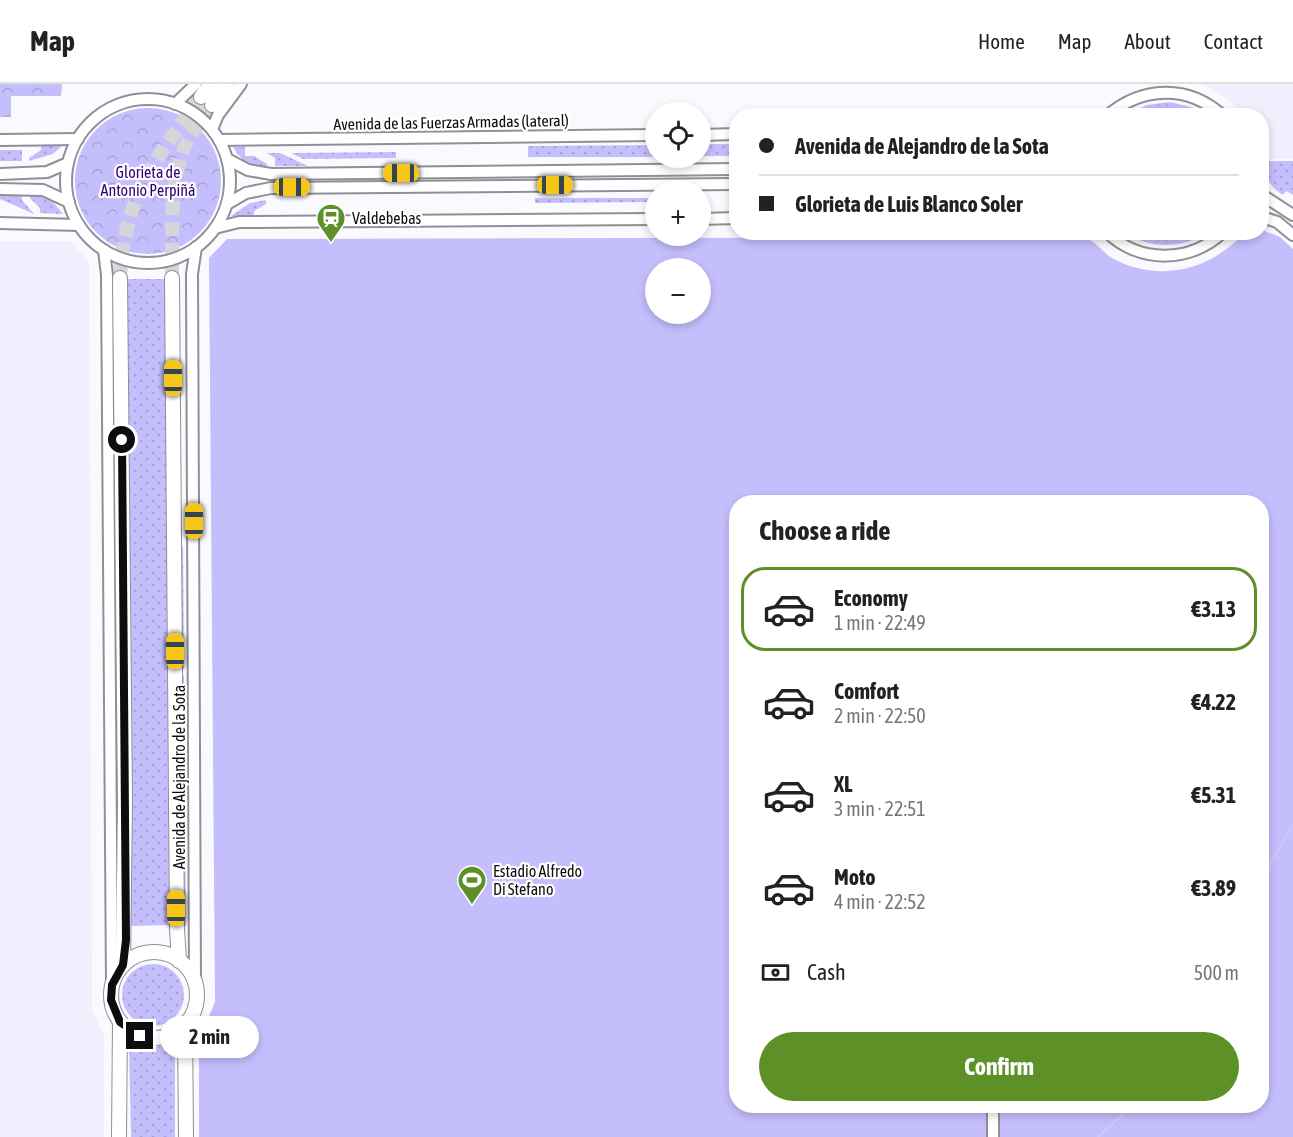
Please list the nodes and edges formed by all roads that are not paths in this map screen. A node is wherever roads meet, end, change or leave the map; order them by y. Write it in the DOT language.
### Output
graph roads {
  1 [pos="211,84"];
  2 [pos="227,84"];
  3 [pos="241,84"];
  4 [pos="1147,89"];
  5 [pos="1180,89"];
  6 [pos="203,95"];
  7 [pos="175,104"];
  8 [pos="1117,108"];
  9 [pos="1212,108"];
  10 [pos="212,129"];
  11 [pos="729,134"];
  12 [pos="645,135"];
  13 [pos="711,135"];
  14 [pos="78,139"];
  15 [pos="0,140"];
  16 [pos="219,140"];
  17 [pos="227,159"];
  18 [pos="68,164"];
  19 [pos="729,170"];
  20 [pos="0,174"];
  21 [pos="729,184"];
  22 [pos="0,189"];
  23 [pos="1269,200"];
  24 [pos="69,202"];
  25 [pos="227,204"];
  26 [pos="1293,215"];
  27 [pos="729,218"];
  28 [pos="645,219"];
  29 [pos="711,219"];
  30 [pos="1269,219"];
  31 [pos="0,224"];
  32 [pos="79,225"];
  33 [pos="215,228"];
  34 [pos="1293,235"];
  35 [pos="1118,240"];
  36 [pos="1211,240"];
  37 [pos="196,247"];
  38 [pos="104,250"];
  39 [pos="120,278"];
  40 [pos="172,278"];
  41 [pos="179,961"];
  42 [pos="123,965"];
  43 [pos="195,984"];
  44 [pos="112,985"];
  45 [pos="120,1022"];
  46 [pos="185,1025"];
  47 [pos="993,1113"];
  48 [pos="119,1137"];
  49 [pos="186,1137"];
  50 [pos="993,1137"];
  1 -- 6 [label="main road"];
  2 -- 6 [label="main road"];
  3 -- 10 [label="street"];
  4 -- 5 [label="street"];
  4 -- 8 [label="street"];
  5 -- 9 [label="street"];
  6 -- 7 [label="street"];
  7 -- 10 [label="street"];
  7 -- 14 [label="street"];
  10 -- 16 [label="street"];
  11 -- 13 [label="street"];
  12 -- 16 [label="street, Avenida de las Fuerzas Armadas (lateral)"];
  14 -- 15 [label="street"];
  14 -- 18 [label="street"];
  16 -- 17 [label="street"];
  17 -- 19 [label="street"];
  17 -- 25 [label="street"];
  18 -- 20 [label="street"];
  18 -- 24 [label="street"];
  21 -- 25 [label="street"];
  22 -- 24 [label="street"];
  23 -- 26 [label="street"];
  24 -- 32 [label="street"];
  25 -- 33 [label="street"];
  27 -- 29 [label="street"];
  28 -- 33 [label="street"];
  30 -- 34 [label="street"];
  31 -- 32 [label="street"];
  32 -- 38 [label="street"];
  33 -- 37 [label="street"];
  35 -- 36 [label="street"];
  37 -- 38 [label="street"];
  37 -- 43 [label="street, Avenida de Alejandro de la Sota"];
  38 -- 44 [label="street"];
  39 -- 42 [label="main road"];
  40 -- 41 [label="main road, Avenida de Alejandro de la Sota"];
  41 -- 42 [label="main road"];
  41 -- 43 [label="main road"];
  42 -- 44 [label="main road"];
  43 -- 46 [label="main road"];
  44 -- 45 [label="main road"];
  45 -- 46 [label="main road"];
  45 -- 48 [label="main road"];
  46 -- 49 [label="main road"];
  47 -- 50 [label="street"];
}
